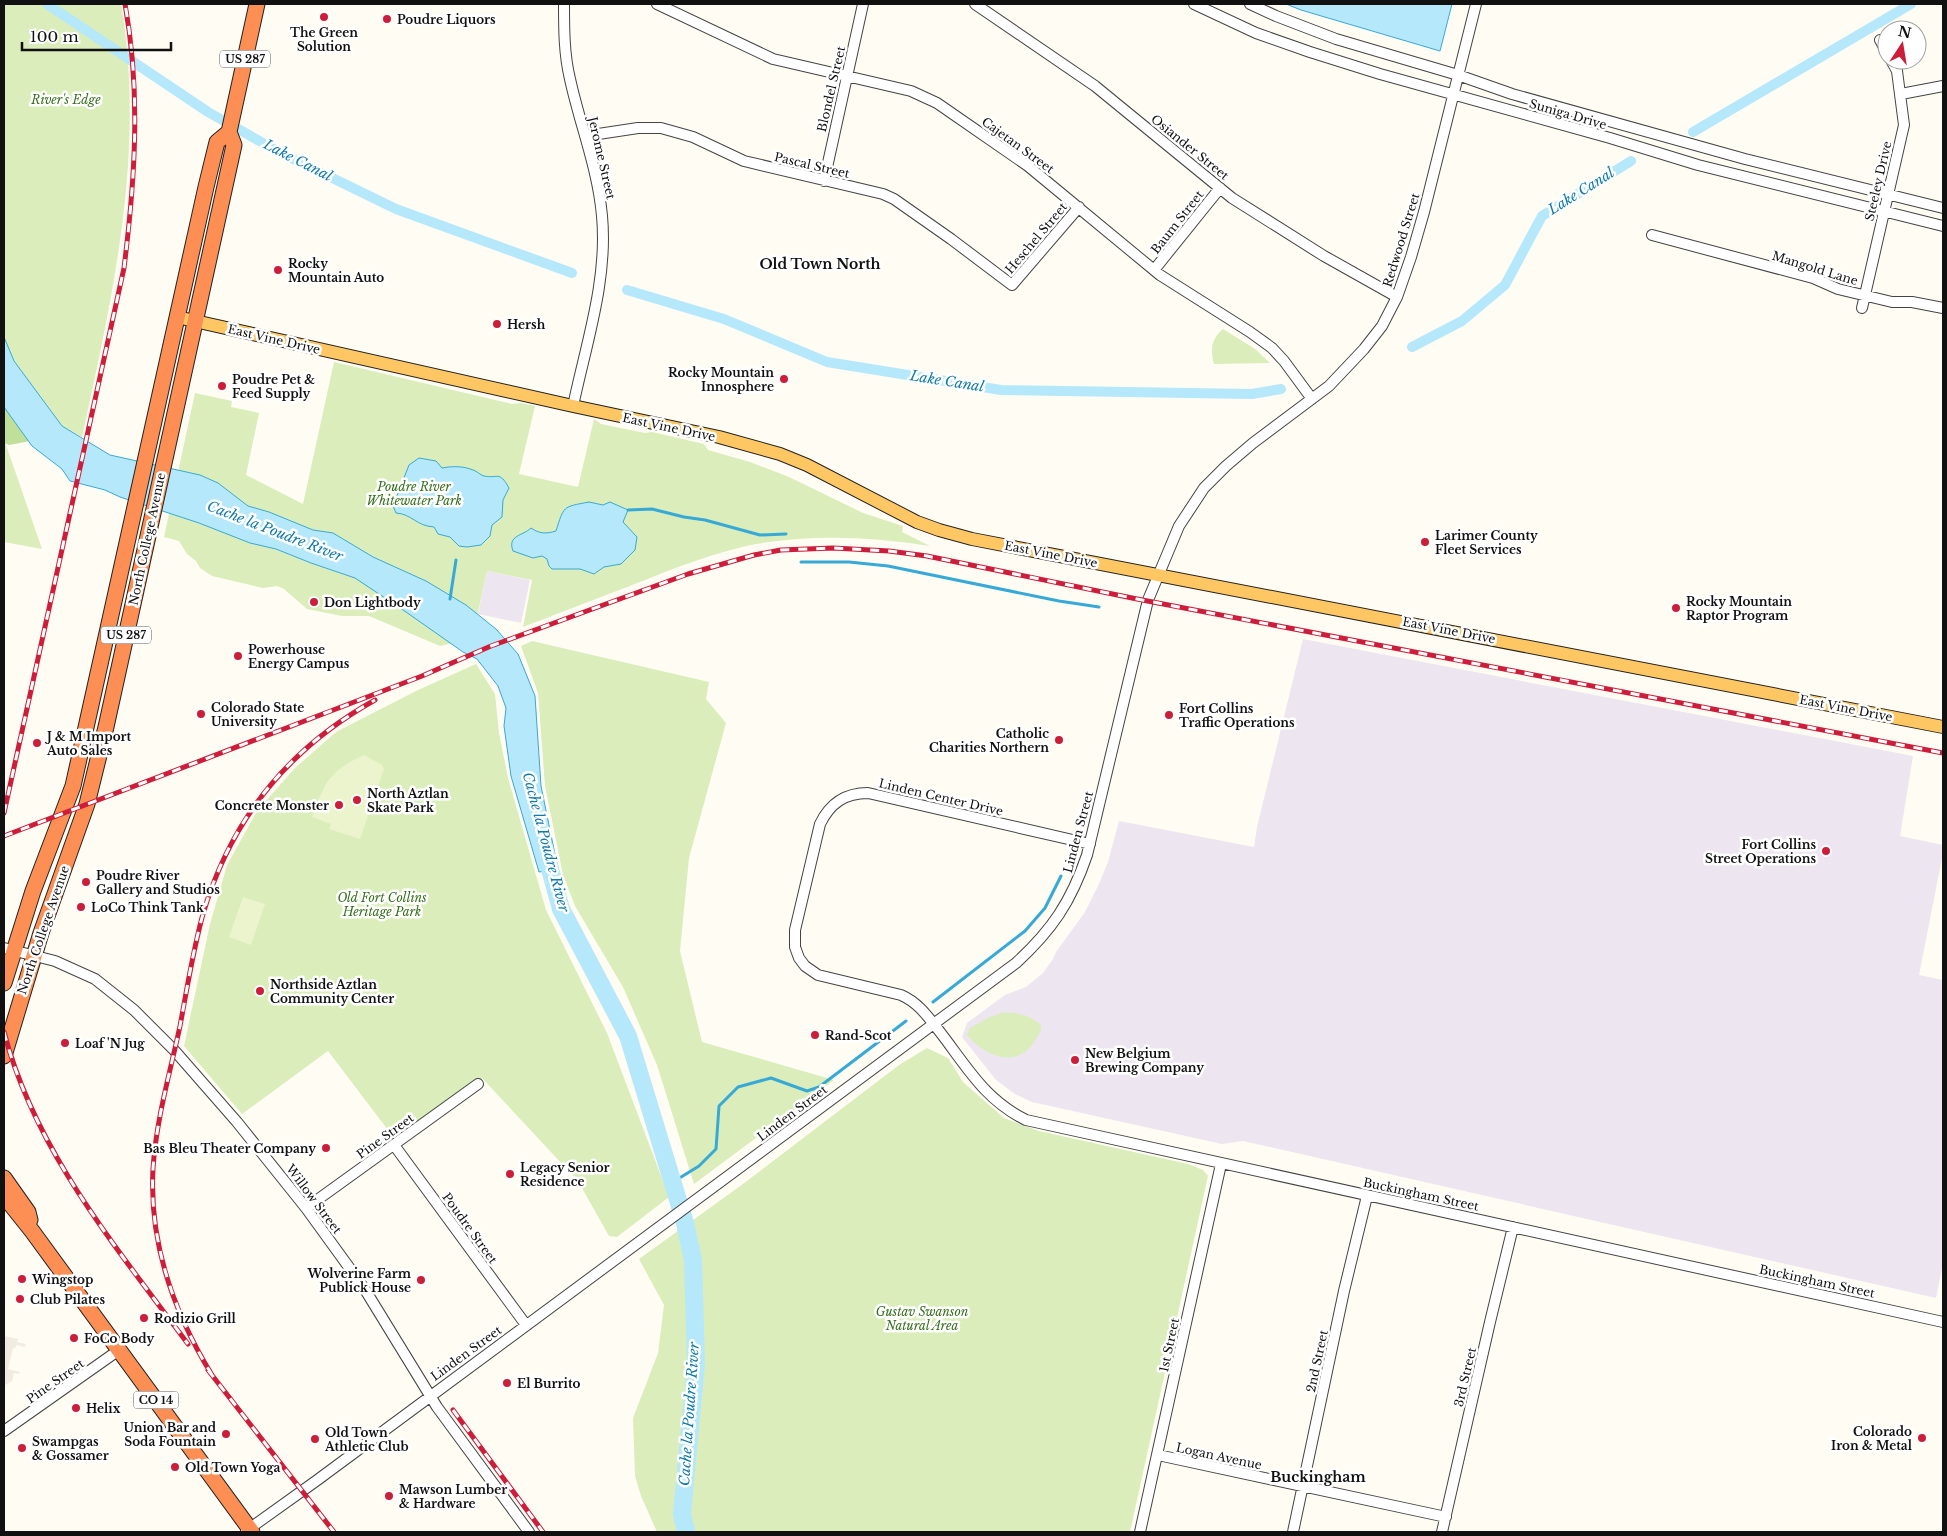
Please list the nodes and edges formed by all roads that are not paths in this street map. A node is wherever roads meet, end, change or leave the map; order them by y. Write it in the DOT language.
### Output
graph roads {
  1 [pos="257,4"];
  2 [pos="564,4"];
  3 [pos="656,4"];
  4 [pos="863,4"];
  5 [pos="975,4"];
  6 [pos="1194,4"];
  7 [pos="1250,4"];
  8 [pos="1476,4"];
  9 [pos="1896,70"];
  10 [pos="1458,75"];
  11 [pos="847,76"];
  12 [pos="1943,86"];
  13 [pos="1453,94"];
  14 [pos="1901,94"];
  15 [pos="228,132"];
  16 [pos="585,136"];
  17 [pos="824,181"];
  18 [pos="1220,188"];
  19 [pos="1888,196"];
  20 [pos="1079,207"];
  21 [pos="1943,208"];
  22 [pos="1884,213"];
  23 [pos="1943,226"];
  24 [pos="1652,235"];
  25 [pos="1154,270"];
  26 [pos="1012,285"];
  27 [pos="1864,296"];
  28 [pos="1397,297"];
  29 [pos="1862,308"];
  30 [pos="1943,308"];
  31 [pos="177,317"];
  32 [pos="195,321"];
  33 [pos="1312,399"];
  34 [pos="572,406"];
  35 [pos="1158,574"];
  36 [pos="1943,727"];
  37 [pos="1090,844"];
  38 [pos="9,949"];
  39 [pos="33,955"];
  40 [pos="4,983"];
  41 [pos="933,1024"];
  42 [pos="4,1056"];
  43 [pos="478,1084"];
  44 [pos="394,1145"];
  45 [pos="1221,1164"];
  46 [pos="4,1178"];
  47 [pos="4,1196"];
  48 [pos="1367,1196"];
  49 [pos="306,1208"];
  50 [pos="1513,1227"];
  51 [pos="32,1231"];
  52 [pos="1943,1322"];
  53 [pos="526,1325"];
  54 [pos="120,1350"];
  55 [pos="430,1396"];
  56 [pos="4,1431"];
  57 [pos="1158,1455"];
  58 [pos="1304,1487"];
  59 [pos="1446,1517"];
  60 [pos="248,1531"];
  61 [pos="530,1532"];
  62 [pos="1140,1532"];
  63 [pos="1293,1532"];
  64 [pos="1442,1532"];
  1 -- 15 [label="highway, North College Avenue / US 287"];
  2 -- 16 [label="street, Jerome Street"];
  3 -- 11 [label="street, Cajetan Street"];
  4 -- 11 [label="street, Blondel Street"];
  5 -- 18 [label="street, Osiander Street"];
  6 -- 13 [label="street, Suniga Drive"];
  7 -- 10 [label="street, Suniga Drive"];
  8 -- 10 [label="street, Redwood Street"];
  9 -- 14 [label="street, Steeley Drive"];
  10 -- 13 [label="street, Redwood Street"];
  10 -- 19 [label="street, Suniga Drive"];
  11 -- 17 [label="street, Blondel Street"];
  11 -- 20 [label="street, Cajetan Street"];
  12 -- 14 [label="street"];
  13 -- 22 [label="street, Suniga Drive"];
  13 -- 28 [label="street, Redwood Street"];
  14 -- 19 [label="street, Steeley Drive"];
  15 -- 31 [label="highway, North College Avenue / US 287"];
  15 -- 32 [label="highway, North College Avenue / US 287"];
  16 -- 17 [label="street, Pascal Street"];
  16 -- 34 [label="street, Jerome Street"];
  17 -- 26 [label="street, Pascal Street"];
  18 -- 25 [label="street, Baum Street"];
  18 -- 28 [label="street, Osiander Street"];
  19 -- 21 [label="street, Suniga Drive"];
  19 -- 22 [label="street, Steeley Drive"];
  20 -- 25 [label="street, Cajetan Street"];
  20 -- 26 [label="street, Heschel Street"];
  22 -- 23 [label="street, Suniga Drive"];
  22 -- 27 [label="street, Steeley Drive"];
  24 -- 27 [label="street, Mangold Lane"];
  25 -- 33 [label="street, Cajetan Street"];
  27 -- 29 [label="street, Steeley Drive"];
  27 -- 30 [label="street, Mangold Lane"];
  28 -- 33 [label="street, Redwood Street"];
  31 -- 32 [label="main road, East Vine Drive"];
  31 -- 38 [label="highway, North College Avenue / US 287"];
  32 -- 34 [label="main road, East Vine Drive"];
  32 -- 39 [label="highway, North College Avenue / US 287"];
  33 -- 35 [label="street, Redwood Street"];
  34 -- 35 [label="main road, East Vine Drive"];
  35 -- 36 [label="main road, East Vine Drive"];
  35 -- 37 [label="street, Linden Street"];
  37 -- 41 [label="street, Linden Street"];
  37 -- 41 [label="street, Linden Center Drive"];
  38 -- 39 [label="street, Willow Street"];
  38 -- 40 [label="highway, North College Avenue / US 287"];
  39 -- 42 [label="highway, North College Avenue / US 287"];
  39 -- 49 [label="street, Willow Street"];
  41 -- 45 [label="street, Buckingham Street"];
  41 -- 53 [label="street, Linden Street"];
  43 -- 44 [label="street, Pine Street"];
  44 -- 49 [label="street, Pine Street"];
  44 -- 53 [label="street, Poudre Street"];
  45 -- 48 [label="street, Buckingham Street"];
  45 -- 57 [label="street, 1st Street"];
  46 -- 51 [label="highway, CO 14"];
  47 -- 51 [label="highway, CO 14"];
  48 -- 50 [label="street, Buckingham Street"];
  48 -- 58 [label="street, 2nd Street"];
  49 -- 55 [label="street, Willow Street"];
  50 -- 52 [label="street, Buckingham Street"];
  50 -- 59 [label="street, 3rd Street"];
  51 -- 54 [label="highway, CO 14"];
  53 -- 55 [label="street, Linden Street"];
  54 -- 56 [label="street, Pine Street"];
  54 -- 60 [label="highway, CO 14"];
  55 -- 60 [label="street, Linden Street"];
  55 -- 61 [label="street, Willow Street"];
  57 -- 58 [label="street, Logan Avenue"];
  57 -- 62 [label="street, 1st Street"];
  58 -- 59 [label="street, Logan Avenue"];
  58 -- 63 [label="street, 2nd Street"];
  59 -- 64 [label="street, 3rd Street"];
}
